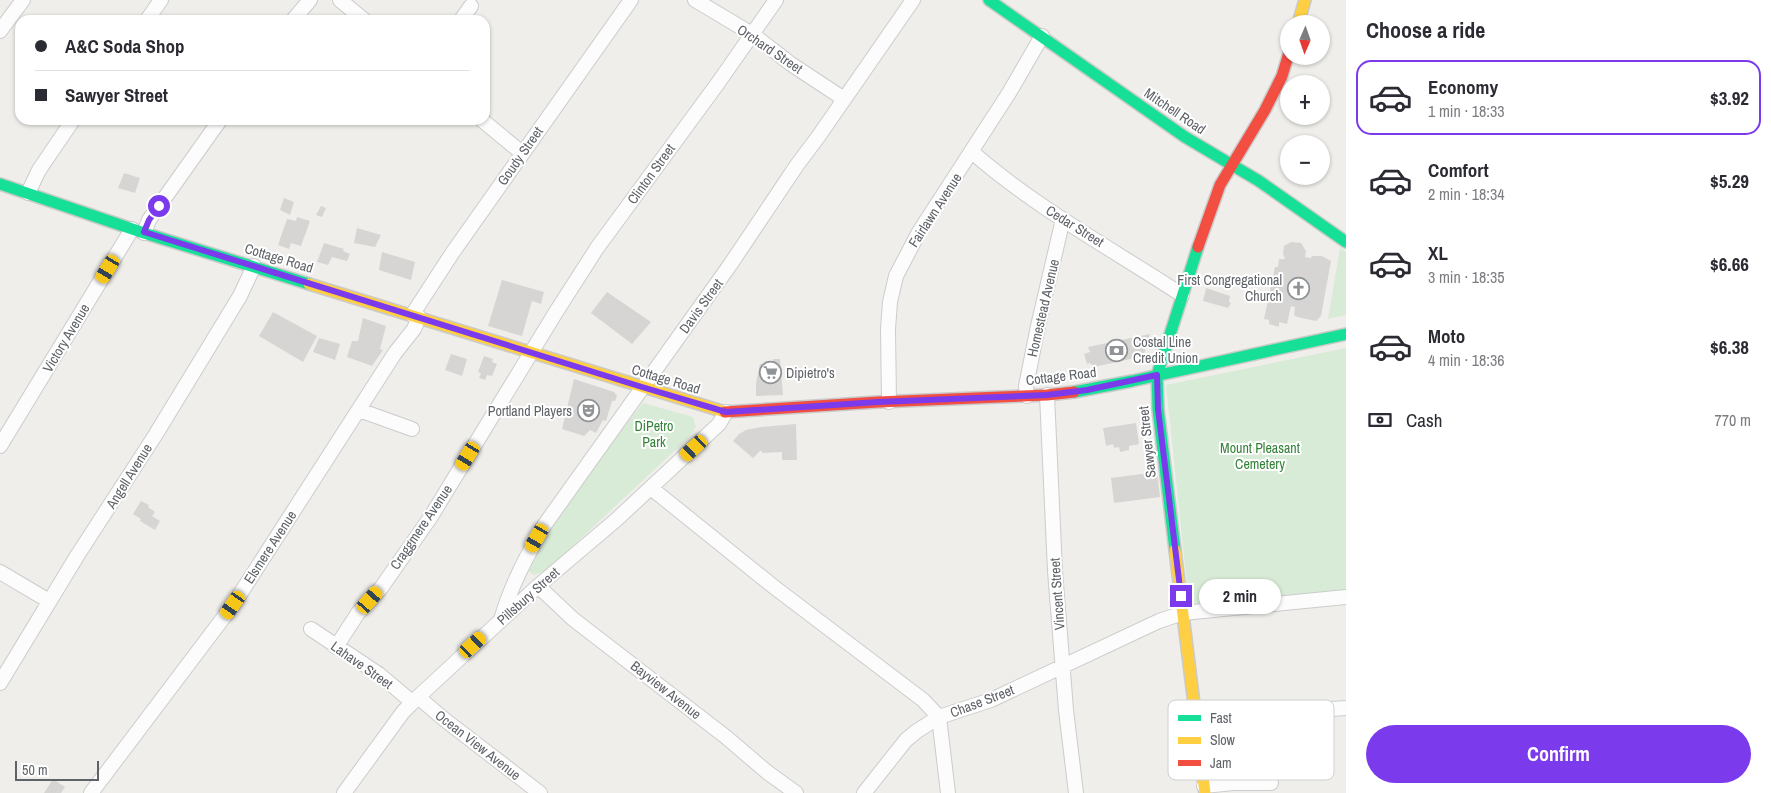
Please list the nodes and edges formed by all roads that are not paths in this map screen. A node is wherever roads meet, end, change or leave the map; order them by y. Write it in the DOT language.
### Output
graph roads {
  1 [pos="23,0"];
  2 [pos="161,0"];
  3 [pos="310,0"];
  4 [pos="340,0"];
  5 [pos="631,0"];
  6 [pos="695,0"];
  7 [pos="776,0"];
  8 [pos="913,0"];
  9 [pos="989,0"];
  10 [pos="1305,0"];
  11 [pos="471,6"];
  12 [pos="150,15"];
  13 [pos="297,15"];
  14 [pos="358,15"];
  15 [pos="465,15"];
  16 [pos="1301,15"];
  17 [pos="0,31"];
  18 [pos="752,34"];
  19 [pos="1042,36"];
  20 [pos="1285,65"];
  21 [pos="844,99"];
  22 [pos="70,125"];
  23 [pos="216,125"];
  24 [pos="488,125"];
  25 [pos="972,152"];
  26 [pos="522,153"];
  27 [pos="1232,165"];
  28 [pos="0,184"];
  29 [pos="28,193"];
  30 [pos="1063,219"];
  31 [pos="138,231"];
  32 [pos="1346,242"];
  33 [pos="254,266"];
  34 [pos="1182,295"];
  35 [pos="416,316"];
  36 [pos="1346,334"];
  37 [pos="532,352"];
  38 [pos="1157,375"];
  39 [pos="642,387"];
  40 [pos="1047,395"];
  41 [pos="1027,396"];
  42 [pos="889,402"];
  43 [pos="360,410"];
  44 [pos="726,412"];
  45 [pos="412,429"];
  46 [pos="0,446"];
  47 [pos="651,488"];
  48 [pos="0,572"];
  49 [pos="538,586"];
  50 [pos="1346,597"];
  51 [pos="49,601"];
  52 [pos="1183,613"];
  53 [pos="501,620"];
  54 [pos="311,629"];
  55 [pos="336,647"];
  56 [pos="1062,667"];
  57 [pos="0,684"];
  58 [pos="415,699"];
  59 [pos="1193,700"];
  60 [pos="939,717"];
  61 [pos="1271,783"];
  62 [pos="1204,789"];
  63 [pos="91,793"];
  64 [pos="344,793"];
  65 [pos="540,793"];
  66 [pos="796,793"];
  67 [pos="864,793"];
  68 [pos="948,793"];
  69 [pos="1076,793"];
  1 -- 17 [label="street"];
  2 -- 12 [label="street"];
  3 -- 13 [label="street"];
  4 -- 14 [label="street"];
  5 -- 26 [label="street, Goudy Street"];
  6 -- 18 [label="street, Orchard Street"];
  7 -- 18 [label="street, Clinton Street"];
  8 -- 21 [label="street, Davis Street"];
  9 -- 19 [label="street, Mitchell Road"];
  10 -- 16 [label="street"];
  11 -- 15 [label="street"];
  18 -- 21 [label="street, Orchard Street"];
  18 -- 37 [label="street, Clinton Street"];
  19 -- 25 [label="street, Fairlawn Avenue"];
  19 -- 27 [label="street, Mitchell Road"];
  20 -- 27 [label="street, Sawyer Street"];
  21 -- 39 [label="street, Davis Street"];
  22 -- 29 [label="street"];
  23 -- 31 [label="street, Victory Avenue"];
  24 -- 26 [label="street"];
  25 -- 30 [label="street, Cedar Street"];
  25 -- 42 [label="street, Fairlawn Avenue"];
  26 -- 35 [label="street, Goudy Street"];
  27 -- 32 [label="street, Mitchell Road"];
  27 -- 34 [label="street, Sawyer Street"];
  28 -- 29 [label="street, Cottage Road"];
  29 -- 31 [label="street, Cottage Road"];
  30 -- 34 [label="street, Cedar Street"];
  30 -- 41 [label="street, Homestead Avenue"];
  31 -- 33 [label="street, Cottage Road"];
  31 -- 46 [label="street, Victory Avenue"];
  33 -- 35 [label="street, Cottage Road"];
  33 -- 51 [label="street, Angell Avenue"];
  34 -- 38 [label="street, Sawyer Street"];
  35 -- 37 [label="street, Cottage Road"];
  35 -- 43 [label="street, Elsmere Avenue"];
  36 -- 38 [label="street, Cottage Road"];
  37 -- 39 [label="street, Cottage Road"];
  37 -- 55 [label="street, Craggmere Avenue"];
  38 -- 40 [label="street, Cottage Road"];
  38 -- 52 [label="street, Sawyer Street"];
  39 -- 44 [label="street, Cottage Road"];
  39 -- 53 [label="street, Davis Street"];
  40 -- 41 [label="street, Cottage Road"];
  40 -- 56 [label="street, Vincent Street"];
  41 -- 42 [label="street, Cottage Road"];
  42 -- 44 [label="street, Cottage Road"];
  43 -- 45 [label="street"];
  43 -- 63 [label="street, Elsmere Avenue"];
  44 -- 47 [label="street, Pillsbury Street"];
  47 -- 49 [label="street, Pillsbury Street"];
  47 -- 60 [label="street, Chase Street"];
  48 -- 51 [label="street"];
  49 -- 53 [label="street, Pillsbury Street"];
  49 -- 66 [label="street, Bayview Avenue"];
  50 -- 52 [label="street, Chase Street"];
  51 -- 57 [label="street, Angell Avenue"];
  52 -- 56 [label="street, Chase Street"];
  52 -- 59 [label="street, Sawyer Street"];
  53 -- 58 [label="street, Pillsbury Street"];
  54 -- 55 [label="street, Lahave Street"];
  55 -- 58 [label="street, Lahave Street"];
  56 -- 60 [label="street, Chase Street"];
  56 -- 69 [label="street, Vincent Street"];
  58 -- 64 [label="street, Pillsbury Street"];
  58 -- 65 [label="street, Ocean View Avenue"];
  60 -- 67 [label="street"];
  60 -- 68 [label="street"];
  61 -- 62 [label="street"];
}
